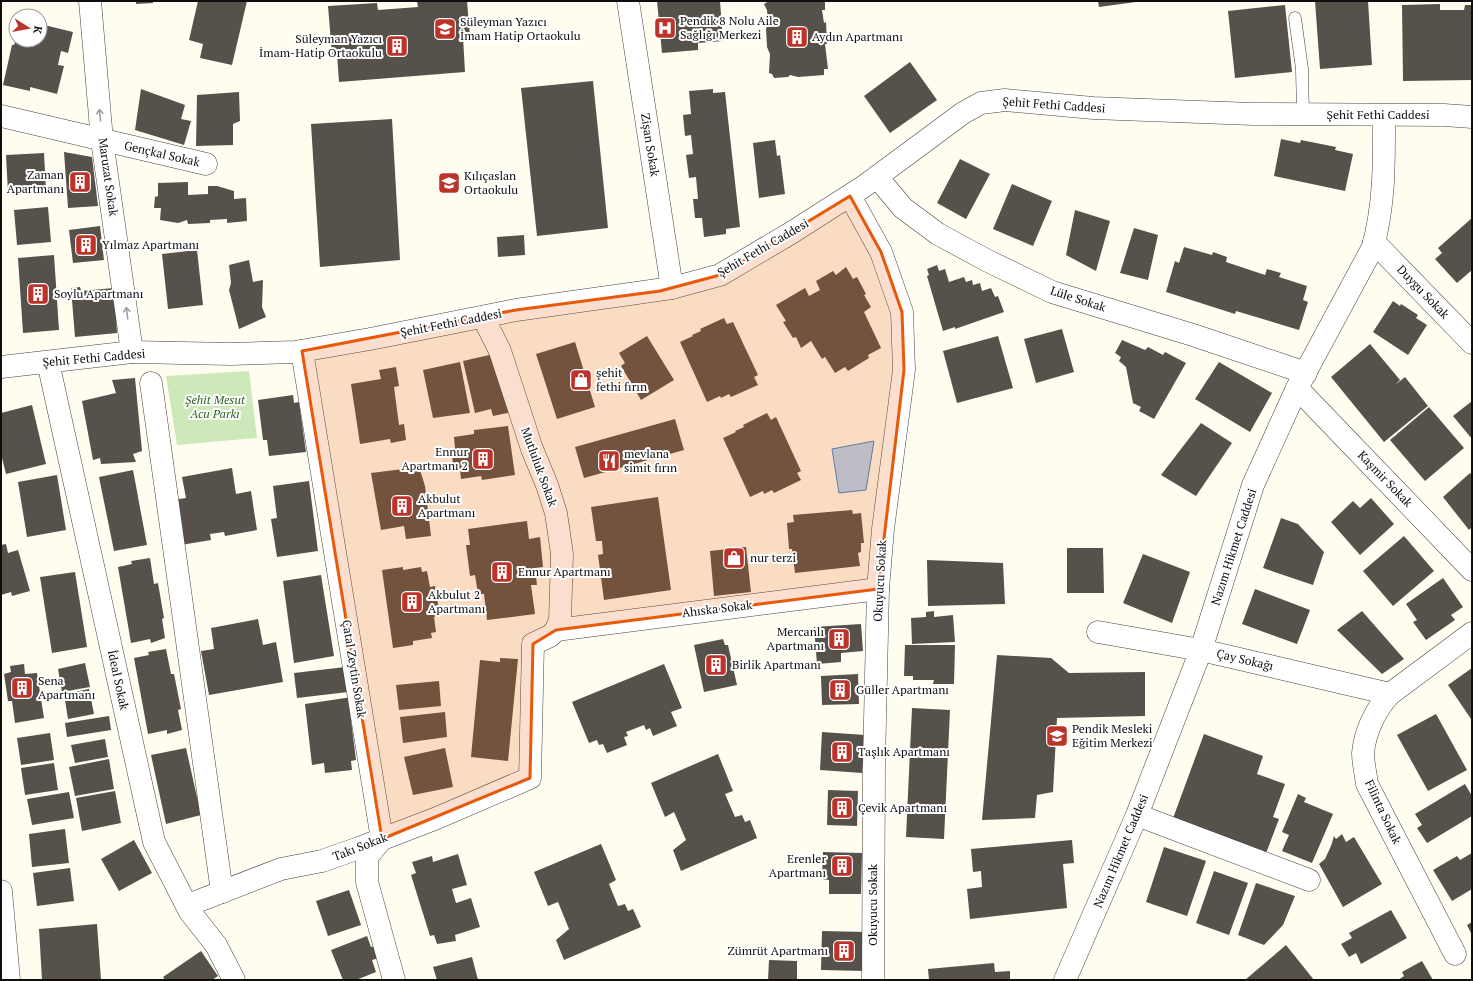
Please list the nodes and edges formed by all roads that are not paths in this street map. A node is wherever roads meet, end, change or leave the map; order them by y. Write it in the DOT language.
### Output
graph roads {
  1 [pos="90,1"];
  2 [pos="628,1"];
  3 [pos="1295,18"];
  4 [pos="1303,114"];
  5 [pos="1384,115"];
  6 [pos="1,116"];
  7 [pos="1472,117"];
  8 [pos="102,140"];
  9 [pos="206,164"];
  10 [pos="877,177"];
  11 [pos="850,196"];
  12 [pos="1374,242"];
  13 [pos="672,288"];
  14 [pos="483,317"];
  15 [pos="1472,343"];
  16 [pos="302,351"];
  17 [pos="132,352"];
  18 [pos="48,362"];
  19 [pos="1,367"];
  20 [pos="1302,380"];
  21 [pos="151,383"];
  22 [pos="1472,570"];
  23 [pos="878,589"];
  24 [pos="556,630"];
  25 [pos="1098,632"];
  26 [pos="1472,633"];
  27 [pos="1202,650"];
  28 [pos="1390,694"];
  29 [pos="1137,814"];
  30 [pos="382,839"];
  31 [pos="1309,880"];
  32 [pos="1,891"];
  33 [pos="222,892"];
  34 [pos="188,905"];
  35 [pos="1455,954"];
  36 [pos="9,980"];
  37 [pos="234,980"];
  38 [pos="394,980"];
  39 [pos="873,980"];
  40 [pos="1065,980"];
  8 -- 1 [label="street, Maruzat Sokak, one-way"];
  2 -- 13 [label="street, Zişan Sokak"];
  3 -- 4 [label="lane"];
  4 -- 5 [label="street, Şehit Fethi Caddesi"];
  4 -- 10 [label="street, Şehit Fethi Caddesi"];
  5 -- 7 [label="street, Şehit Fethi Caddesi"];
  5 -- 12 [label="street, Nazım Hikmet Caddesi"];
  6 -- 8 [label="street, Gençkal Sokak"];
  8 -- 9 [label="street, Gençkal Sokak"];
  17 -- 8 [label="street, Maruzat Sokak, one-way"];
  10 -- 11 [label="street, Şehit Fethi Caddesi"];
  10 -- 20 [label="street, Lüle Sokak"];
  11 -- 13 [label="street, Şehit Fethi Caddesi"];
  11 -- 23 [label="street, Okuyucu Sokak"];
  12 -- 15 [label="street, Duygu Sokak"];
  12 -- 20 [label="street, Nazım Hikmet Caddesi"];
  13 -- 14 [label="street, Şehit Fethi Caddesi"];
  14 -- 16 [label="street, Şehit Fethi Caddesi"];
  14 -- 24 [label="street, Mutluluk Sokak"];
  16 -- 17 [label="street, Şehit Fethi Caddesi"];
  16 -- 30 [label="street, Çatal Zeytin Sokak"];
  17 -- 18 [label="street, Şehit Fethi Caddesi"];
  18 -- 19 [label="street, Şehit Fethi Caddesi"];
  18 -- 34 [label="street, İdeal Sokak"];
  20 -- 22 [label="street, Kaşmir Sokak"];
  20 -- 27 [label="street, Nazım Hikmet Caddesi"];
  21 -- 33 [label="street"];
  23 -- 24 [label="street, Ahıska Sokak"];
  23 -- 39 [label="street, Okuyucu Sokak"];
  24 -- 30 [label="street, Takı Sokak"];
  25 -- 27 [label="street, Çay Sokağı"];
  26 -- 28 [label="street, Filinta Sokak"];
  27 -- 28 [label="street, Çay Sokağı"];
  27 -- 29 [label="street, Nazım Hikmet Caddesi"];
  28 -- 35 [label="street, Filinta Sokak"];
  29 -- 31 [label="street"];
  29 -- 40 [label="street, Nazım Hikmet Caddesi"];
  30 -- 33 [label="street, Takı Sokak"];
  30 -- 38 [label="street"];
  32 -- 36 [label="street"];
  33 -- 34 [label="street, Takı Sokak"];
  34 -- 37 [label="street, İdeal Sokak"];
}
